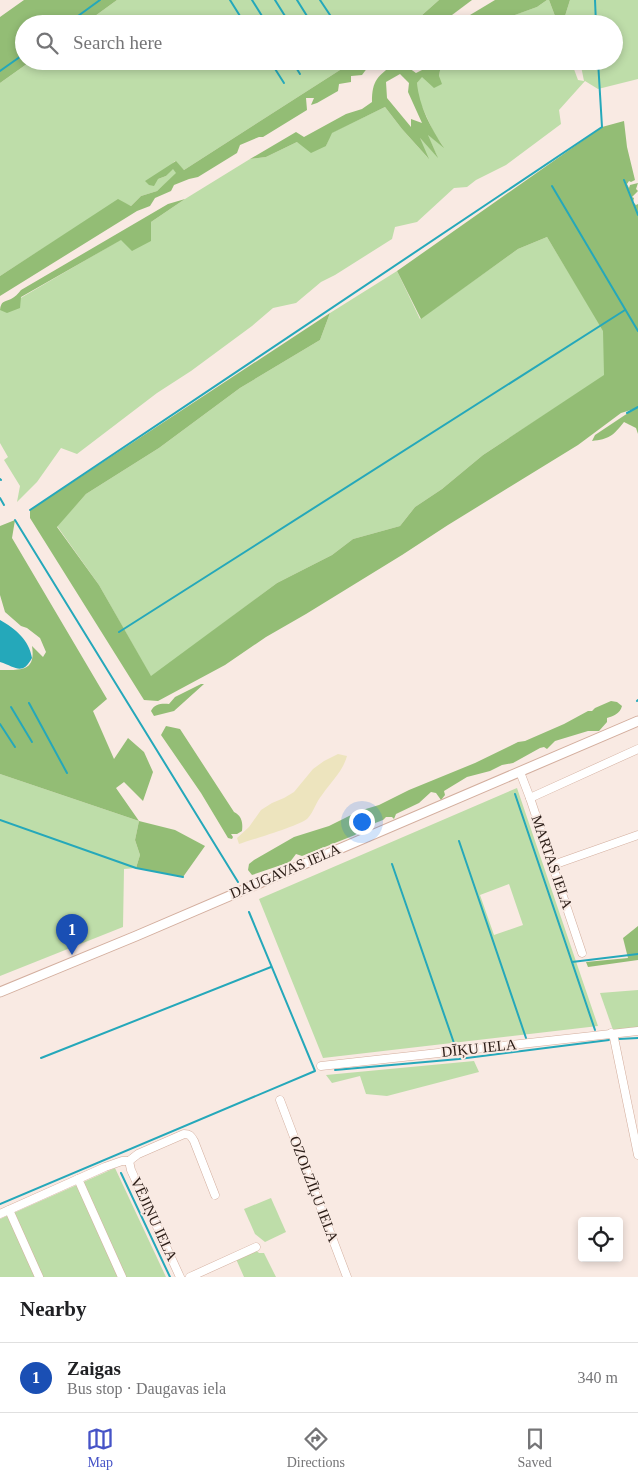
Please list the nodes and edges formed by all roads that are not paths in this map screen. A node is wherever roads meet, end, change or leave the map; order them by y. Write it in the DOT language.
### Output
graph roads {
  1 [pos="638,721"];
  2 [pos="638,749"];
  3 [pos="520,772"];
  4 [pos="530,798"];
  5 [pos="638,835"];
  6 [pos="552,865"];
  7 [pos="582,954"];
  8 [pos="0,992"];
  9 [pos="638,1031"];
  10 [pos="611,1033"];
  11 [pos="321,1066"];
  12 [pos="280,1100"];
  13 [pos="636,1129"];
  14 [pos="638,1155"];
  15 [pos="129,1161"];
  16 [pos="78,1179"];
  17 [pos="215,1195"];
  18 [pos="9,1210"];
  19 [pos="0,1214"];
  20 [pos="256,1247"];
  21 [pos="39,1277"];
  22 [pos="122,1277"];
  23 [pos="180,1277"];
  24 [pos="190,1277"];
  25 [pos="348,1277"];
  1 -- 3 [label="main road, DAUGAVAS IELA"];
  2 -- 4 [label="street"];
  3 -- 4 [label="street, MARTAS IELA"];
  3 -- 8 [label="main road, DAUGAVAS IELA"];
  4 -- 6 [label="street, MARTAS IELA"];
  5 -- 6 [label="street"];
  6 -- 7 [label="street, MARTAS IELA"];
  9 -- 10 [label="street, DĪĶU IELA"];
  10 -- 11 [label="street, DĪĶU IELA"];
  10 -- 13 [label="street"];
  12 -- 25 [label="street, OZOLZĪĻU IELA"];
  13 -- 14 [label="street"];
  15 -- 16 [label="street"];
  15 -- 17 [label="street"];
  15 -- 23 [label="street, VĒJIŅU IELA"];
  16 -- 18 [label="street"];
  16 -- 22 [label="street"];
  18 -- 19 [label="street"];
  18 -- 21 [label="street"];
  20 -- 24 [label="street"];
}
